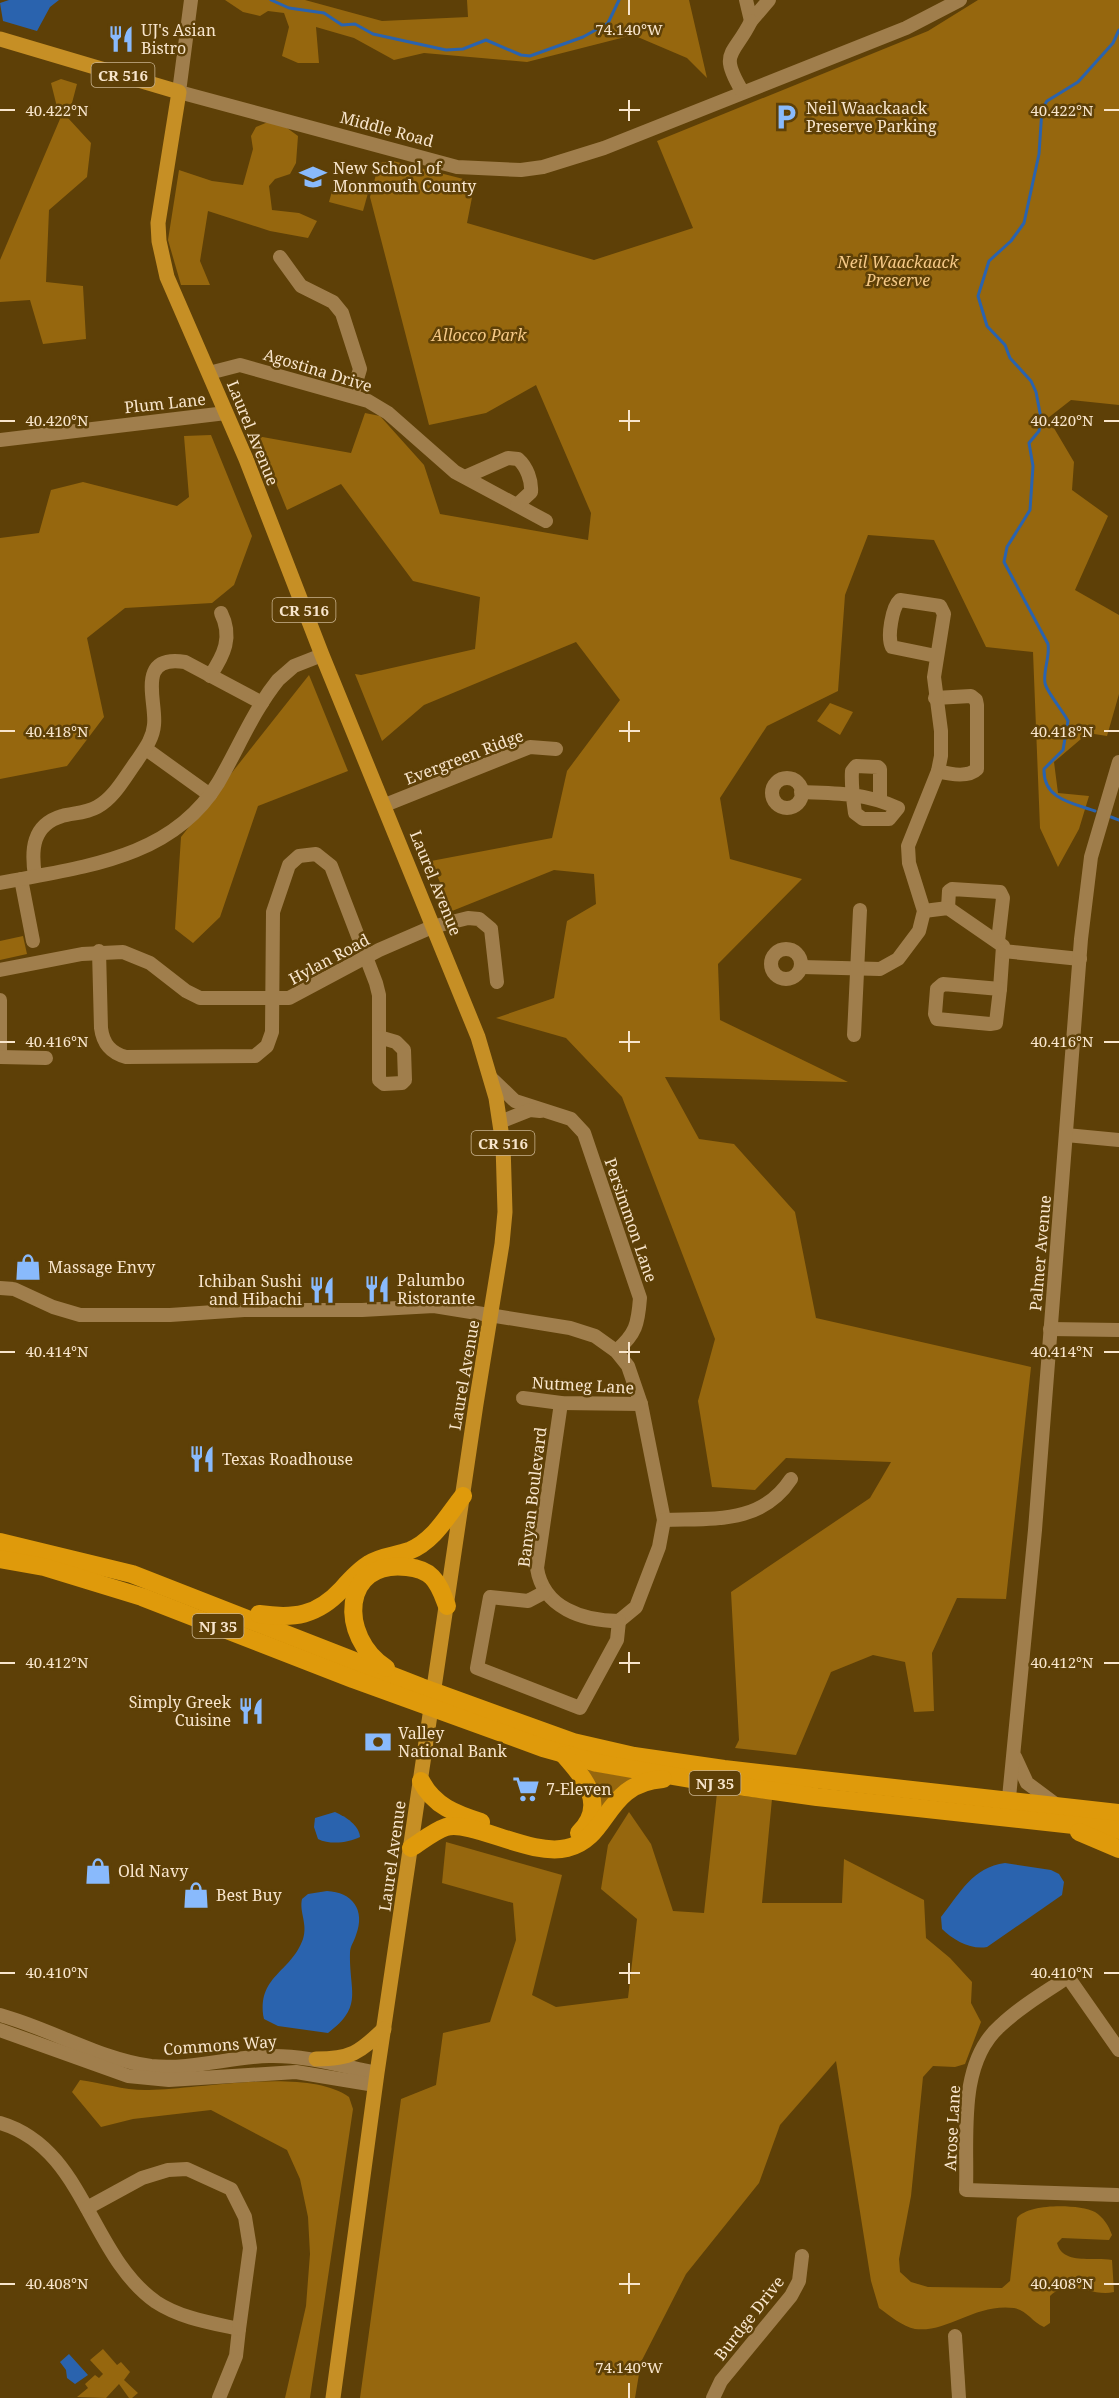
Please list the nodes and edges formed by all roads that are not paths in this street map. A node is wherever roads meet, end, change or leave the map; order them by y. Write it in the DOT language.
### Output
graph roads {
  1 [pos="191,0"];
  2 [pos="746,0"];
  3 [pos="769,0"];
  4 [pos="960,0"];
  5 [pos="751,21"];
  6 [pos="0,39"];
  7 [pos="179,92"];
  8 [pos="742,92"];
  9 [pos="280,257"];
  10 [pos="209,373"];
  11 [pos="352,396"];
  12 [pos="226,413"];
  13 [pos="0,440"];
  14 [pos="465,477"];
  15 [pos="517,505"];
  16 [pos="546,521"];
  17 [pos="221,613"];
  18 [pos="322,655"];
  19 [pos="936,656"];
  20 [pos="210,676"];
  21 [pos="935,698"];
  22 [pos="262,703"];
  23 [pos="146,749"];
  24 [pos="556,749"];
  25 [pos="1119,762"];
  26 [pos="938,771"];
  27 [pos="801,792"];
  28 [pos="852,793"];
  29 [pos="210,795"];
  30 [pos="880,800"];
  31 [pos="385,805"];
  32 [pos="28,877"];
  33 [pos="0,883"];
  34 [pos="948,908"];
  35 [pos="860,910"];
  36 [pos="924,911"];
  37 [pos="432,927"];
  38 [pos="33,941"];
  39 [pos="1000,946"];
  40 [pos="99,951"];
  41 [pos="366,957"];
  42 [pos="1080,959"];
  43 [pos="802,967"];
  44 [pos="857,969"];
  45 [pos="0,970"];
  46 [pos="497,982"];
  47 [pos="1000,989"];
  48 [pos="272,999"];
  49 [pos="0,1000"];
  50 [pos="854,1035"];
  51 [pos="379,1037"];
  52 [pos="0,1057"];
  53 [pos="46,1058"];
  54 [pos="491,1078"];
  55 [pos="551,1112"];
  56 [pos="500,1122"];
  57 [pos="1066,1135"];
  58 [pos="1119,1140"];
  59 [pos="0,1288"];
  60 [pos="492,1316"];
  61 [pos="1050,1329"];
  62 [pos="1119,1330"];
  63 [pos="616,1351"];
  64 [pos="523,1398"];
  65 [pos="561,1403"];
  66 [pos="641,1404"];
  67 [pos="791,1479"];
  68 [pos="463,1496"];
  69 [pos="664,1520"];
  70 [pos="0,1542"];
  71 [pos="0,1559"];
  72 [pos="545,1592"];
  73 [pos="199,1598"];
  74 [pos="447,1606"];
  75 [pos="620,1621"];
  76 [pos="402,1679"];
  77 [pos="433,1699"];
  78 [pos="1014,1750"];
  79 [pos="564,1755"];
  80 [pos="680,1778"];
  81 [pos="421,1781"];
  82 [pos="1058,1806"];
  83 [pos="1008,1808"];
  84 [pos="1119,1813"];
  85 [pos="1043,1821"];
  86 [pos="1119,1830"];
  87 [pos="411,1848"];
  88 [pos="1119,1850"];
  89 [pos="0,2015"];
  90 [pos="384,2029"];
  91 [pos="0,2031"];
  92 [pos="1119,2049"];
  93 [pos="316,2059"];
  94 [pos="376,2079"];
  95 [pos="0,2123"];
  96 [pos="1118,2195"];
  97 [pos="87,2208"];
  98 [pos="802,2256"];
  99 [pos="239,2329"];
  100 [pos="955,2336"];
  101 [pos="219,2398"];
  102 [pos="333,2398"];
  103 [pos="713,2398"];
  104 [pos="958,2398"];
  1 -- 7 [label="street"];
  2 -- 5 [label="street"];
  3 -- 5 [label="street"];
  4 -- 8 [label="street, Middle Road"];
  5 -- 8 [label="street"];
  6 -- 7 [label="main road, Middle Road / CR 516"];
  7 -- 8 [label="street, Middle Road"];
  7 -- 10 [label="main road, Laurel Avenue / CR 516"];
  9 -- 11 [label="street"];
  10 -- 11 [label="street, Agostina Drive"];
  10 -- 12 [label="main road, Laurel Avenue / CR 516"];
  11 -- 14 [label="street, Agostina Drive"];
  12 -- 13 [label="street, Plum Lane"];
  12 -- 18 [label="main road, Laurel Avenue / CR 516"];
  14 -- 15 [label="street, Agostina Drive"];
  14 -- 15 [label="street"];
  15 -- 16 [label="street, Agostina Drive"];
  17 -- 20 [label="street"];
  18 -- 22 [label="street"];
  18 -- 31 [label="main road, Laurel Avenue / CR 516"];
  19 -- 19 [label="street"];
  19 -- 21 [label="street"];
  20 -- 22 [label="street"];
  20 -- 23 [label="street"];
  21 -- 26 [label="street"];
  21 -- 26 [label="street"];
  22 -- 29 [label="street"];
  23 -- 29 [label="street"];
  23 -- 32 [label="street"];
  24 -- 31 [label="street, Evergreen Ridge"];
  25 -- 42 [label="street, Palmer Avenue"];
  26 -- 36 [label="street"];
  27 -- 28 [label="street"];
  28 -- 30 [label="street"];
  28 -- 30 [label="street"];
  28 -- 30 [label="street"];
  29 -- 32 [label="street"];
  31 -- 37 [label="main road, Laurel Avenue / CR 516"];
  32 -- 33 [label="street"];
  32 -- 38 [label="street"];
  34 -- 36 [label="street"];
  34 -- 39 [label="street"];
  34 -- 39 [label="street"];
  35 -- 44 [label="street"];
  36 -- 44 [label="street"];
  37 -- 41 [label="street, Hylan Road"];
  37 -- 46 [label="street, Hylan Road"];
  37 -- 54 [label="main road, Laurel Avenue / CR 516"];
  39 -- 42 [label="street"];
  39 -- 47 [label="street"];
  40 -- 45 [label="street, Hylan Road"];
  40 -- 48 [label="street, Hylan Road"];
  40 -- 48 [label="street"];
  41 -- 48 [label="street, Hylan Road"];
  41 -- 48 [label="street"];
  41 -- 51 [label="street"];
  42 -- 57 [label="street, Palmer Avenue"];
  43 -- 43 [label="street"];
  43 -- 44 [label="street"];
  44 -- 50 [label="street"];
  47 -- 47 [label="street"];
  49 -- 52 [label="street"];
  52 -- 53 [label="street"];
  54 -- 55 [label="street, Persimmon Lane"];
  54 -- 56 [label="main road, Laurel Avenue / CR 516"];
  55 -- 56 [label="street, Persimmon Lane"];
  55 -- 63 [label="street, Persimmon Lane"];
  56 -- 60 [label="main road, Laurel Avenue / CR 516"];
  57 -- 58 [label="street"];
  57 -- 61 [label="street, Palmer Avenue"];
  59 -- 60 [label="street"];
  60 -- 63 [label="street"];
  60 -- 68 [label="main road, Laurel Avenue / CR 516"];
  61 -- 62 [label="street"];
  61 -- 78 [label="street, Palmer Avenue"];
  63 -- 66 [label="street"];
  64 -- 65 [label="street, Nutmeg Lane"];
  65 -- 66 [label="street, Nutmeg Lane"];
  65 -- 72 [label="street, Banyan Boulevard"];
  66 -- 69 [label="street"];
  67 -- 69 [label="street"];
  68 -- 73 [label="highway"];
  68 -- 74 [label="main road, Laurel Avenue / CR 516"];
  69 -- 75 [label="street"];
  70 -- 73 [label="highway, NJ 35"];
  71 -- 77 [label="highway, NJ 35"];
  72 -- 75 [label="street"];
  72 -- 75 [label="street"];
  73 -- 76 [label="highway, NJ 35"];
  74 -- 76 [label="highway"];
  74 -- 77 [label="main road, Laurel Avenue / CR 516"];
  76 -- 77 [label="highway, NJ 35"];
  77 -- 79 [label="highway, NJ 35"];
  77 -- 81 [label="main road, Laurel Avenue"];
  77 -- 83 [label="highway, NJ 35"];
  78 -- 82 [label="street, Palmer Avenue"];
  78 -- 83 [label="street, Palmer Avenue"];
  79 -- 80 [label="highway, NJ 35"];
  79 -- 81 [label="highway"];
  80 -- 83 [label="highway, NJ 35"];
  80 -- 87 [label="highway"];
  81 -- 87 [label="main road, Laurel Avenue"];
  82 -- 83 [label="highway, NJ 35"];
  82 -- 84 [label="highway, NJ 35"];
  83 -- 85 [label="highway, NJ 35"];
  85 -- 86 [label="highway, NJ 35"];
  85 -- 88 [label="highway"];
  87 -- 90 [label="main road, Laurel Avenue"];
  89 -- 93 [label="street, Commons Way"];
  90 -- 93 [label="main road"];
  90 -- 94 [label="main road, Laurel Avenue"];
  91 -- 94 [label="street, Commons Way"];
  92 -- 96 [label="street, Arose Lane"];
  93 -- 94 [label="street, Commons Way"];
  94 -- 102 [label="main road, Laurel Avenue"];
  95 -- 97 [label="street"];
  97 -- 99 [label="street"];
  97 -- 99 [label="street"];
  98 -- 103 [label="street, Burdge Drive"];
  99 -- 101 [label="street"];
  100 -- 104 [label="street"];
}
